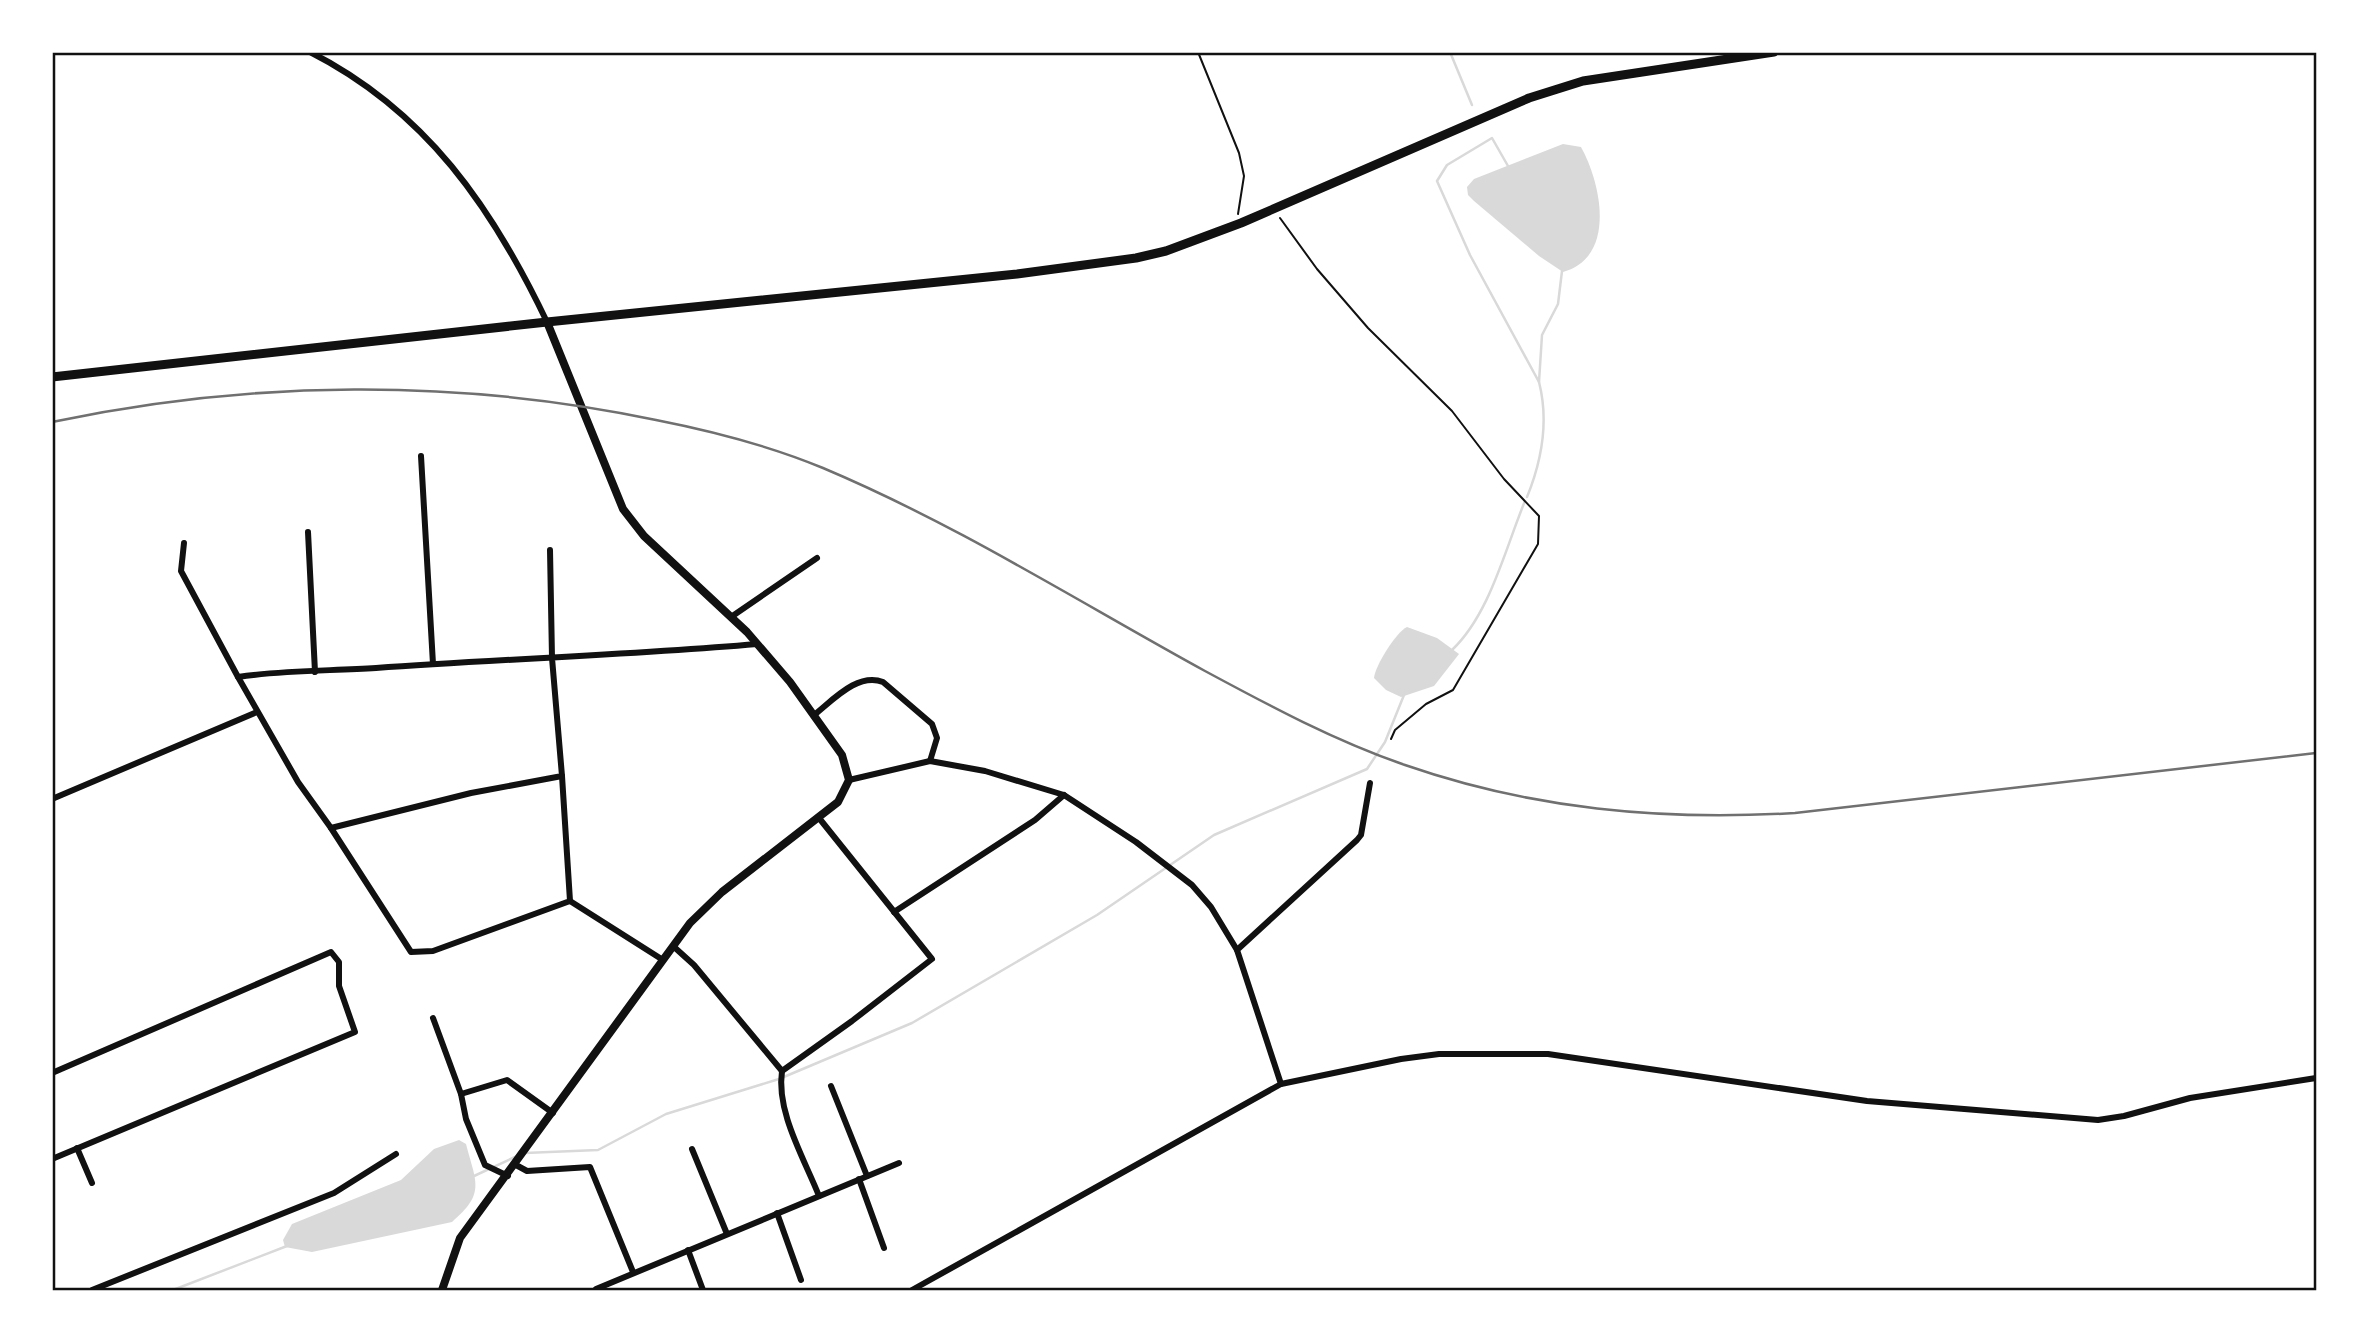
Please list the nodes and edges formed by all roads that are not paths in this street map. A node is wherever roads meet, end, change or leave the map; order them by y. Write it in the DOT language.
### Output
graph roads {
  1 [pos="310,52"];
  2 [pos="1774,52"];
  3 [pos="547,322"];
  4 [pos="52,377"];
  5 [pos="421,456"];
  6 [pos="308,532"];
  7 [pos="184,543"];
  8 [pos="550,550"];
  9 [pos="817,558"];
  10 [pos="731,617"];
  11 [pos="757,644"];
  12 [pos="552,658"];
  13 [pos="433,664"];
  14 [pos="315,672"];
  15 [pos="238,677"];
  16 [pos="257,712"];
  17 [pos="814,715"];
  18 [pos="930,761"];
  19 [pos="562,776"];
  20 [pos="849,780"];
  21 [pos="1370,783"];
  22 [pos="1064,795"];
  23 [pos="52,799"];
  24 [pos="819,818"];
  25 [pos="331,828"];
  26 [pos="570,901"];
  27 [pos="894,912"];
  28 [pos="673,946"];
  29 [pos="1237,950"];
  30 [pos="663,960"];
  31 [pos="433,1018"];
  32 [pos="782,1071"];
  33 [pos="52,1073"];
  34 [pos="2316,1078"];
  35 [pos="1281,1084"];
  36 [pos="831,1086"];
  37 [pos="461,1094"];
  38 [pos="553,1113"];
  39 [pos="77,1148"];
  40 [pos="692,1149"];
  41 [pos="396,1154"];
  42 [pos="52,1158"];
  43 [pos="899,1163"];
  44 [pos="516,1165"];
  45 [pos="508,1176"];
  46 [pos="867,1176"];
  47 [pos="859,1179"];
  48 [pos="92,1183"];
  49 [pos="819,1196"];
  50 [pos="777,1213"];
  51 [pos="727,1234"];
  52 [pos="884,1248"];
  53 [pos="688,1250"];
  54 [pos="633,1272"];
  55 [pos="802,1280"];
  56 [pos="597,1289"];
  57 [pos="92,1290"];
  58 [pos="442,1290"];
  59 [pos="703,1290"];
  60 [pos="912,1290"];
  1 -- 3 [label="street"];
  2 -- 3 [label="main road"];
  3 -- 4 [label="main road"];
  3 -- 10 [label="street"];
  5 -- 13 [label="street"];
  6 -- 14 [label="street"];
  7 -- 15 [label="street"];
  8 -- 12 [label="street"];
  9 -- 10 [label="street"];
  10 -- 11 [label="street"];
  11 -- 12 [label="street"];
  11 -- 17 [label="street"];
  12 -- 13 [label="street"];
  12 -- 19 [label="street"];
  13 -- 14 [label="street"];
  14 -- 15 [label="street"];
  15 -- 16 [label="street"];
  16 -- 23 [label="street"];
  16 -- 25 [label="street"];
  17 -- 18 [label="street"];
  17 -- 20 [label="street"];
  18 -- 20 [label="street"];
  18 -- 22 [label="street"];
  19 -- 25 [label="street"];
  19 -- 26 [label="street"];
  20 -- 24 [label="street"];
  21 -- 29 [label="street"];
  22 -- 27 [label="street"];
  22 -- 29 [label="street"];
  24 -- 27 [label="street"];
  24 -- 28 [label="street"];
  25 -- 26 [label="street"];
  26 -- 30 [label="street"];
  27 -- 32 [label="street"];
  28 -- 30 [label="street"];
  28 -- 32 [label="street"];
  29 -- 35 [label="street"];
  30 -- 38 [label="street"];
  31 -- 37 [label="street"];
  32 -- 49 [label="street"];
  33 -- 39 [label="street"];
  34 -- 35 [label="street"];
  35 -- 60 [label="street"];
  36 -- 46 [label="street"];
  37 -- 38 [label="street"];
  37 -- 45 [label="street"];
  38 -- 44 [label="street"];
  39 -- 42 [label="street"];
  39 -- 48 [label="street"];
  40 -- 51 [label="street"];
  41 -- 57 [label="street"];
  43 -- 46 [label="street"];
  44 -- 45 [label="street"];
  44 -- 54 [label="street"];
  45 -- 58 [label="street"];
  46 -- 47 [label="street"];
  47 -- 49 [label="street"];
  47 -- 52 [label="street"];
  49 -- 50 [label="street"];
  50 -- 51 [label="street"];
  50 -- 55 [label="street"];
  51 -- 53 [label="street"];
  53 -- 54 [label="street"];
  53 -- 59 [label="street"];
  54 -- 56 [label="street"];
}
